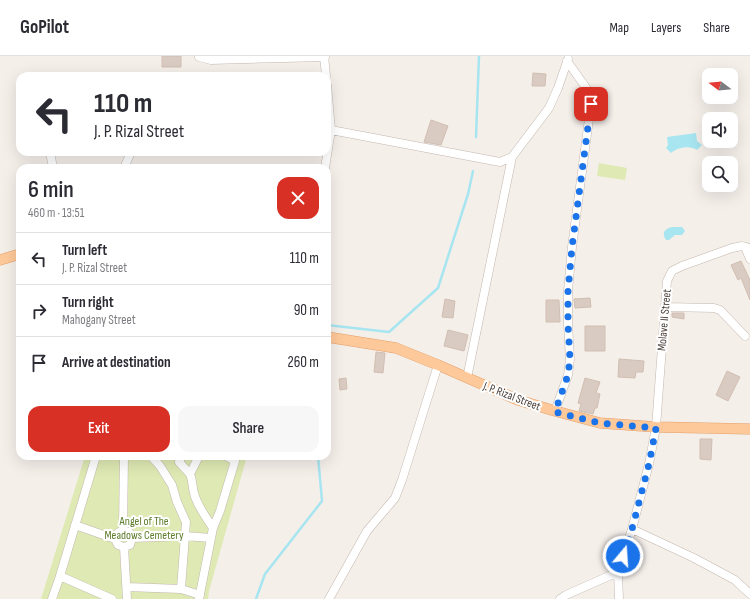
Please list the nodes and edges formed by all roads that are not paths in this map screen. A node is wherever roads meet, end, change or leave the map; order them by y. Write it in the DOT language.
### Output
graph roads {
  1 [pos="199,56"];
  2 [pos="324,57"];
  3 [pos="568,59"];
  4 [pos="326,72"];
  5 [pos="331,130"];
  6 [pos="512,157"];
  7 [pos="747,247"];
  8 [pos="16,255"];
  9 [pos="0,260"];
  10 [pos="750,260"];
  11 [pos="665,307"];
  12 [pos="745,336"];
  13 [pos="331,338"];
  14 [pos="438,365"];
  15 [pos="467,378"];
  16 [pos="555,412"];
  17 [pos="656,428"];
  18 [pos="750,429"];
  19 [pos="95,460"];
  20 [pos="124,460"];
  21 [pos="155,460"];
  22 [pos="180,460"];
  23 [pos="197,460"];
  24 [pos="233,460"];
  25 [pos="190,474"];
  26 [pos="75,525"];
  27 [pos="213,528"];
  28 [pos="632,529"];
  29 [pos="123,530"];
  30 [pos="185,536"];
  31 [pos="132,538"];
  32 [pos="211,538"];
  33 [pos="115,539"];
  34 [pos="124,547"];
  35 [pos="618,572"];
  36 [pos="60,576"];
  37 [pos="126,587"];
  38 [pos="181,589"];
  39 [pos="750,594"];
  40 [pos="200,597"];
  41 [pos="52,599"];
  42 [pos="112,599"];
  43 [pos="126,599"];
  44 [pos="329,599"];
  45 [pos="560,599"];
  46 [pos="619,599"];
  1 -- 2 [label="street"];
  2 -- 4 [label="street"];
  3 -- 6 [label="street"];
  3 -- 16 [label="street"];
  5 -- 6 [label="street"];
  6 -- 15 [label="street"];
  7 -- 10 [label="street"];
  7 -- 11 [label="street, Molave II Street"];
  8 -- 9 [label="main road"];
  11 -- 12 [label="street"];
  11 -- 17 [label="street, Molave II Street"];
  13 -- 14 [label="main road, J. P. Rizal Street"];
  14 -- 15 [label="main road, J. P. Rizal Street"];
  14 -- 44 [label="street"];
  15 -- 16 [label="main road, J. P. Rizal Street"];
  16 -- 17 [label="main road, J. P. Rizal Street"];
  17 -- 18 [label="main road, J. P. Rizal Street"];
  17 -- 28 [label="street, Molave II Street"];
  19 -- 26 [label="street"];
  20 -- 29 [label="street"];
  21 -- 30 [label="street"];
  22 -- 25 [label="street"];
  23 -- 25 [label="street"];
  24 -- 27 [label="street"];
  25 -- 27 [label="street"];
  26 -- 33 [label="street"];
  26 -- 36 [label="street"];
  27 -- 32 [label="street"];
  28 -- 35 [label="street, Molave II Street"];
  28 -- 39 [label="street"];
  29 -- 31 [label="street"];
  29 -- 33 [label="street"];
  30 -- 31 [label="street"];
  30 -- 32 [label="street"];
  30 -- 38 [label="street"];
  31 -- 34 [label="street"];
  32 -- 40 [label="street"];
  33 -- 34 [label="street"];
  34 -- 37 [label="street"];
  35 -- 45 [label="street"];
  35 -- 46 [label="street"];
  36 -- 41 [label="street"];
  36 -- 42 [label="street"];
  37 -- 38 [label="street"];
  37 -- 43 [label="street"];
  38 -- 40 [label="street"];
}
